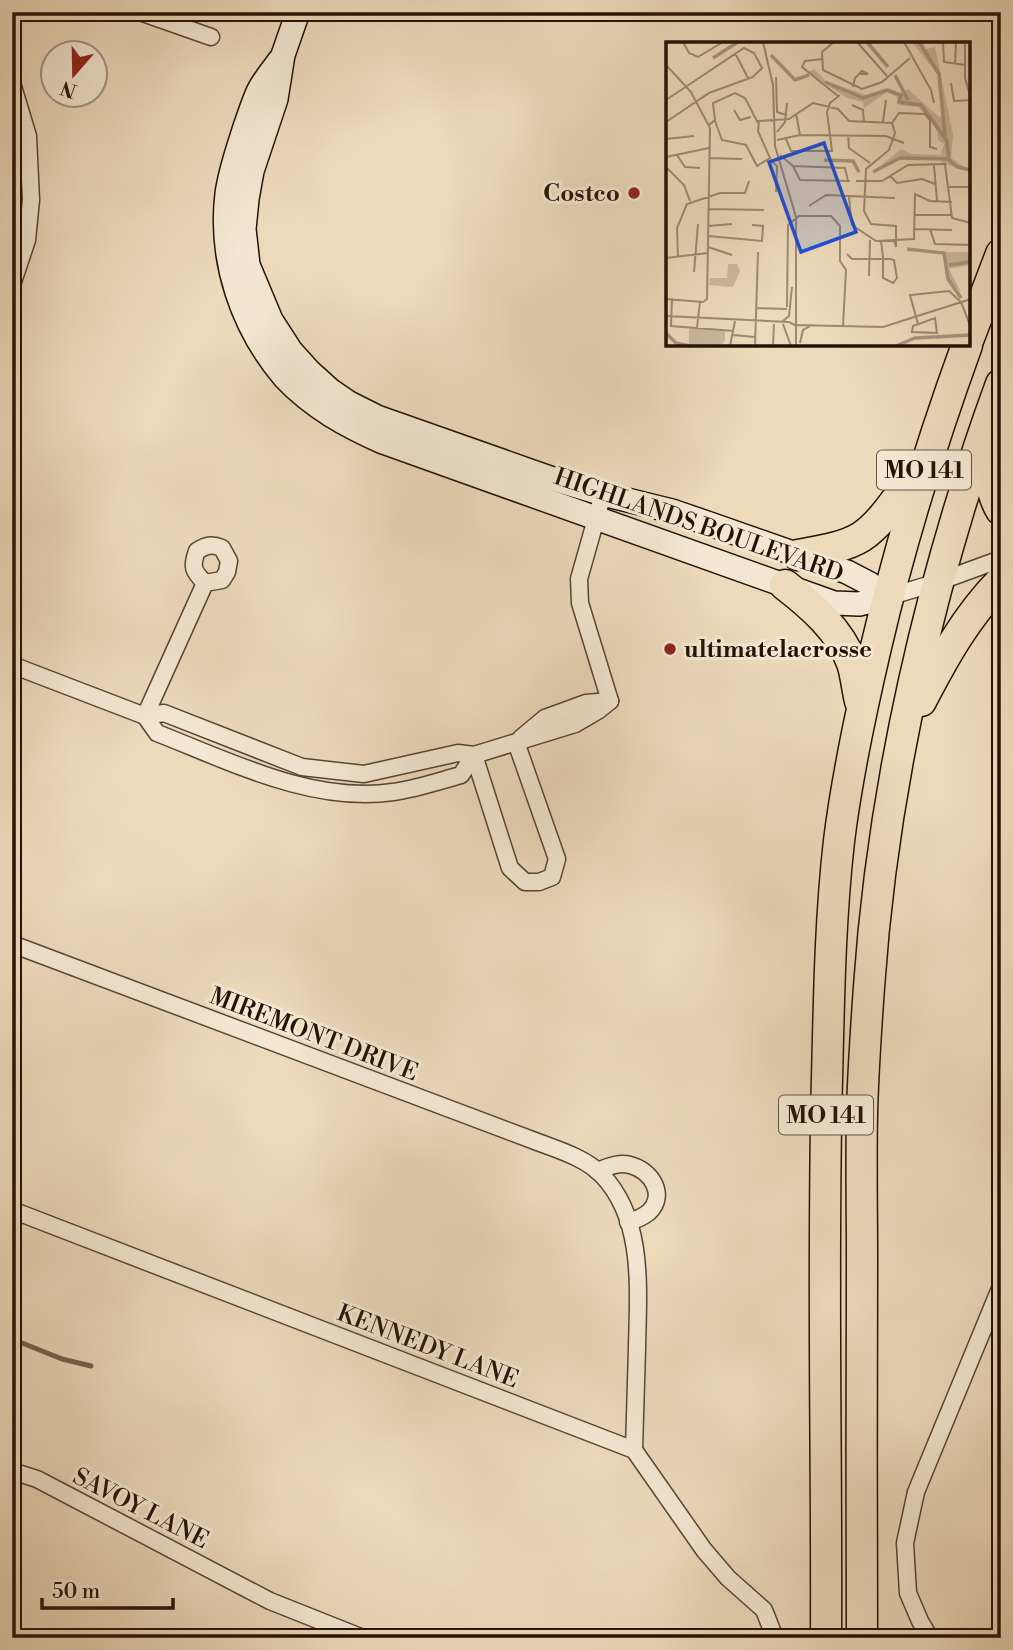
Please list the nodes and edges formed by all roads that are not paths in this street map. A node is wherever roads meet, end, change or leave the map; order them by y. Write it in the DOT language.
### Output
graph roads {
  1 [pos="15,12"];
  2 [pos="140,12"];
  3 [pos="298,12"];
  4 [pos="12,19"];
  5 [pos="211,37"];
  6 [pos="283,55"];
  7 [pos="12,83"];
  8 [pos="1001,254"];
  9 [pos="12,285"];
  10 [pos="971,333"];
  11 [pos="967,346"];
  12 [pos="1001,384"];
  13 [pos="988,418"];
  14 [pos="928,457"];
  15 [pos="603,494"];
  16 [pos="1001,510"];
  17 [pos="596,518"];
  18 [pos="798,555"];
  19 [pos="1001,559"];
  20 [pos="1001,581"];
  21 [pos="938,582"];
  22 [pos="205,583"];
  23 [pos="785,584"];
  24 [pos="888,597"];
  25 [pos="923,643"];
  26 [pos="12,664"];
  27 [pos="861,709"];
  28 [pos="145,716"];
  29 [pos="903,736"];
  30 [pos="516,742"];
  31 [pos="474,755"];
  32 [pos="12,944"];
  33 [pos="597,1171"];
  34 [pos="12,1210"];
  35 [pos="628,1222"];
  36 [pos="1001,1286"];
  37 [pos="634,1450"];
  38 [pos="12,1471"];
  39 [pos="363,1638"];
  40 [pos="775,1638"];
  41 [pos="826,1638"];
  42 [pos="862,1638"];
  43 [pos="930,1638"];
  1 -- 4 [label="street"];
  2 -- 5 [label="street"];
  3 -- 6 [label="street, HIGHLANDS BOULEVARD"];
  6 -- 15 [label="street, HIGHLANDS BOULEVARD"];
  6 -- 17 [label="street, HIGHLANDS BOULEVARD"];
  7 -- 9 [label="street"];
  8 -- 10 [label="highway"];
  11 -- 14 [label="highway, MO 141"];
  12 -- 13 [label="highway, MO 141"];
  13 -- 16 [label="highway"];
  13 -- 21 [label="highway, MO 141"];
  14 -- 18 [label="highway"];
  14 -- 24 [label="highway, MO 141"];
  15 -- 17 [label="street"];
  15 -- 18 [label="street, HIGHLANDS BOULEVARD"];
  17 -- 23 [label="street, HIGHLANDS BOULEVARD"];
  17 -- 30 [label="street"];
  18 -- 24 [label="street, HIGHLANDS BOULEVARD"];
  19 -- 21 [label="street"];
  20 -- 29 [label="highway"];
  21 -- 24 [label="street"];
  21 -- 25 [label="highway, MO 141"];
  22 -- 28 [label="street"];
  23 -- 24 [label="street, HIGHLANDS BOULEVARD"];
  23 -- 27 [label="highway"];
  24 -- 25 [label="highway"];
  24 -- 27 [label="highway, MO 141"];
  25 -- 29 [label="highway, MO 141"];
  26 -- 28 [label="street"];
  27 -- 41 [label="highway, MO 141"];
  28 -- 31 [label="street"];
  28 -- 31 [label="street"];
  29 -- 42 [label="highway, MO 141"];
  30 -- 31 [label="street"];
  30 -- 31 [label="street"];
  32 -- 33 [label="street, MIREMONT DRIVE"];
  33 -- 35 [label="street, MIREMONT DRIVE"];
  33 -- 35 [label="street"];
  34 -- 37 [label="street, KENNEDY LANE"];
  35 -- 37 [label="street, MIREMONT DRIVE"];
  36 -- 43 [label="street"];
  37 -- 40 [label="street"];
  38 -- 39 [label="street, SAVOY LANE"];
}
